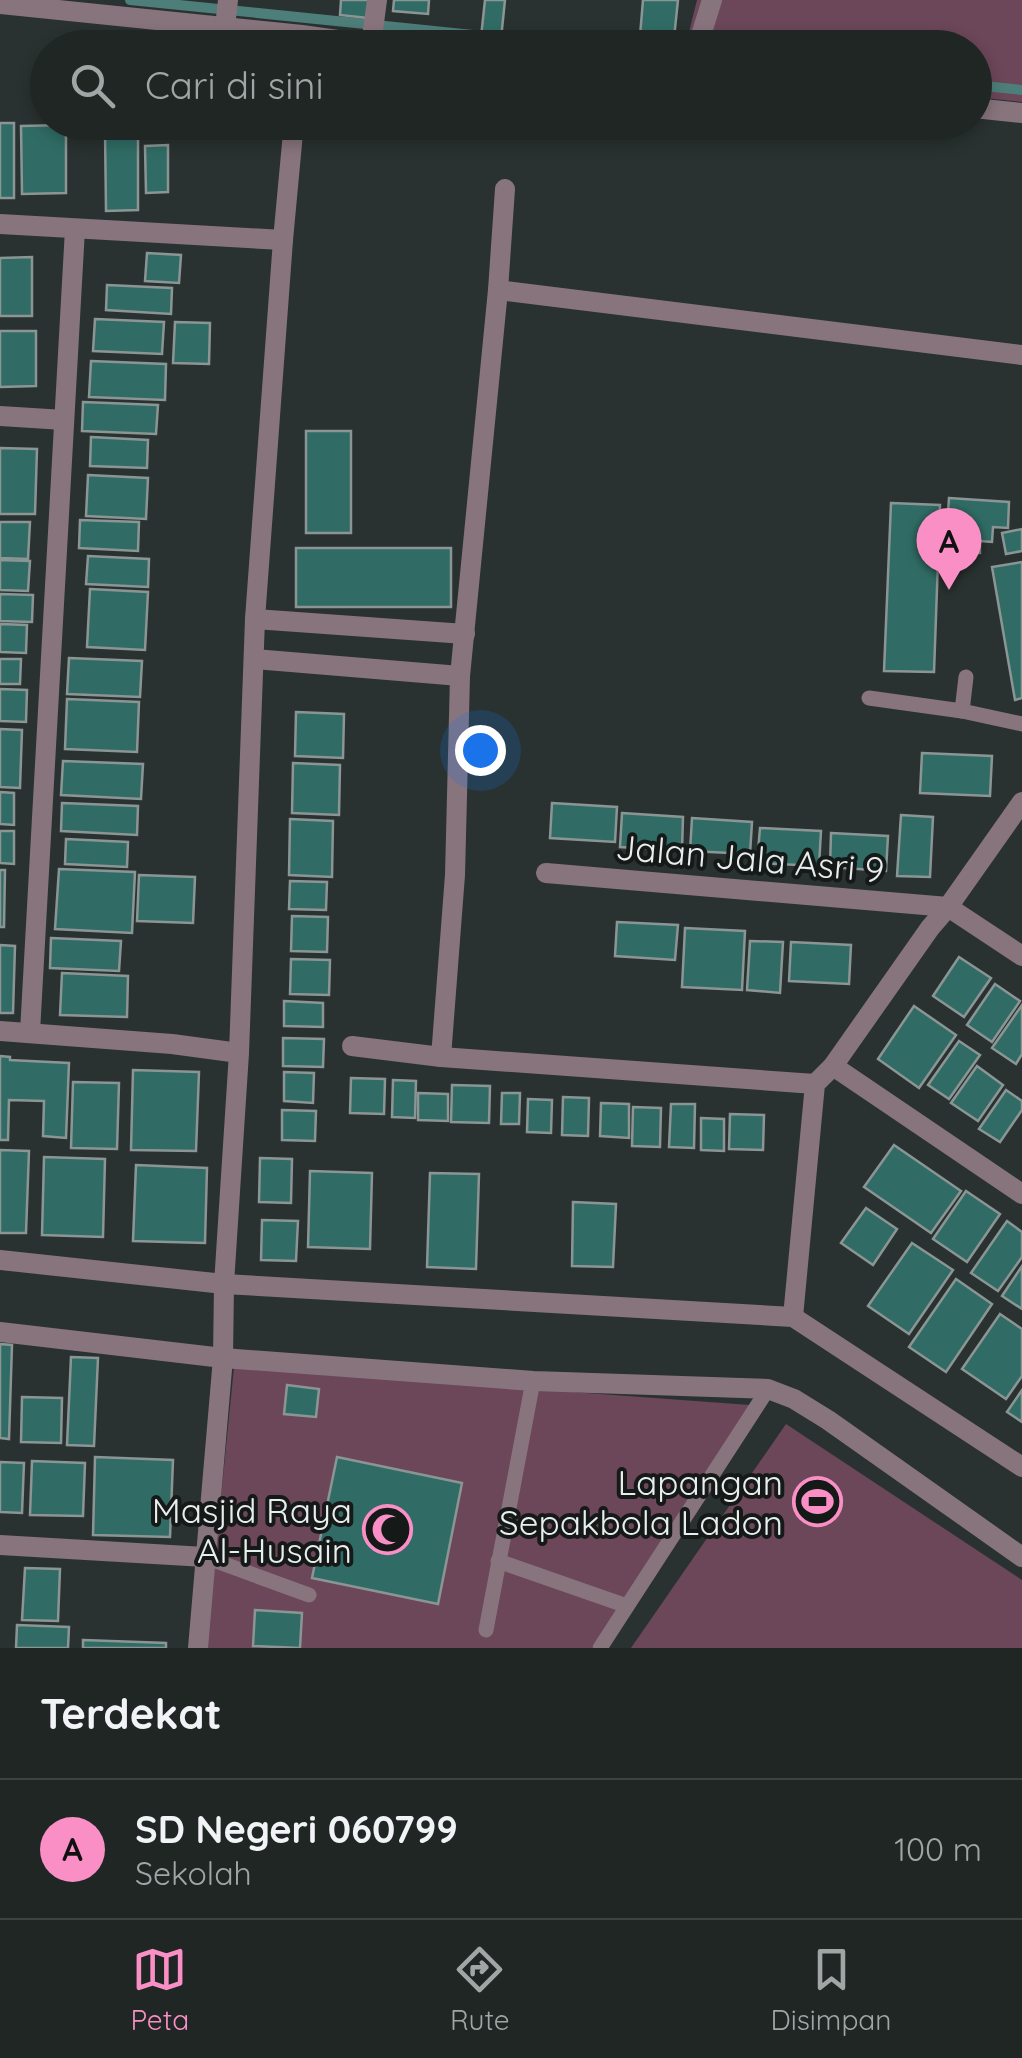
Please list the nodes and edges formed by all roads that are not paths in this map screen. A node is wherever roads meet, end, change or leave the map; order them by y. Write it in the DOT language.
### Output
graph roads {
  1 [pos="228,0"];
  2 [pos="712,0"];
  3 [pos="0,4"];
  4 [pos="225,25"];
  5 [pos="249,30"];
  6 [pos="703,30"];
  7 [pos="992,110"];
  8 [pos="1022,113"];
  9 [pos="292,140"];
  10 [pos="505,190"];
  11 [pos="0,224"];
  12 [pos="74,230"];
  13 [pos="283,240"];
  14 [pos="498,290"];
  15 [pos="1022,356"];
  16 [pos="0,416"];
  17 [pos="64,420"];
  18 [pos="255,619"];
  19 [pos="464,634"];
  20 [pos="254,659"];
  21 [pos="460,676"];
  22 [pos="966,677"];
  23 [pos="870,698"];
  24 [pos="962,710"];
  25 [pos="1022,724"];
  26 [pos="1022,802"];
  27 [pos="546,874"];
  28 [pos="948,907"];
  29 [pos="1022,956"];
  30 [pos="0,1030"];
  31 [pos="30,1032"];
  32 [pos="352,1046"];
  33 [pos="239,1053"];
  34 [pos="442,1057"];
  35 [pos="833,1066"];
  36 [pos="815,1084"];
  37 [pos="1022,1194"];
  38 [pos="0,1260"];
  39 [pos="224,1284"];
  40 [pos="793,1317"];
  41 [pos="0,1332"];
  42 [pos="224,1358"];
  43 [pos="533,1382"];
  44 [pos="768,1388"];
  45 [pos="1022,1467"];
  46 [pos="0,1545"];
  47 [pos="1022,1557"];
  48 [pos="205,1558"];
  49 [pos="498,1561"];
  50 [pos="309,1595"];
  51 [pos="627,1606"];
  52 [pos="486,1630"];
  53 [pos="198,1648"];
  54 [pos="600,1648"];
  1 -- 4 [label="street"];
  2 -- 6 [label="street"];
  3 -- 4 [label="street"];
  4 -- 5 [label="street"];
  7 -- 8 [label="street"];
  9 -- 13 [label="street"];
  10 -- 14 [label="street"];
  11 -- 12 [label="street"];
  12 -- 13 [label="street"];
  12 -- 17 [label="street"];
  13 -- 18 [label="street"];
  14 -- 15 [label="street"];
  14 -- 19 [label="street"];
  16 -- 17 [label="street"];
  17 -- 31 [label="street"];
  18 -- 19 [label="street"];
  18 -- 20 [label="street"];
  19 -- 21 [label="street"];
  20 -- 21 [label="street"];
  20 -- 33 [label="street"];
  21 -- 34 [label="street"];
  22 -- 24 [label="lane"];
  23 -- 24 [label="lane"];
  24 -- 25 [label="lane"];
  26 -- 28 [label="street"];
  27 -- 28 [label="street, Jalan Jala Asri 9"];
  28 -- 29 [label="street"];
  28 -- 35 [label="street"];
  30 -- 31 [label="street"];
  31 -- 33 [label="street"];
  32 -- 34 [label="street"];
  33 -- 39 [label="street"];
  34 -- 36 [label="street"];
  35 -- 36 [label="street"];
  35 -- 37 [label="street"];
  36 -- 40 [label="street"];
  38 -- 39 [label="street"];
  39 -- 40 [label="street"];
  39 -- 42 [label="street"];
  40 -- 45 [label="street"];
  41 -- 42 [label="street"];
  42 -- 43 [label="street"];
  42 -- 48 [label="street"];
  43 -- 44 [label="street"];
  43 -- 49 [label="lane"];
  44 -- 47 [label="street"];
  44 -- 51 [label="lane"];
  46 -- 48 [label="street"];
  48 -- 50 [label="lane"];
  48 -- 53 [label="street"];
  49 -- 51 [label="lane"];
  49 -- 52 [label="lane"];
  51 -- 54 [label="lane"];
}
